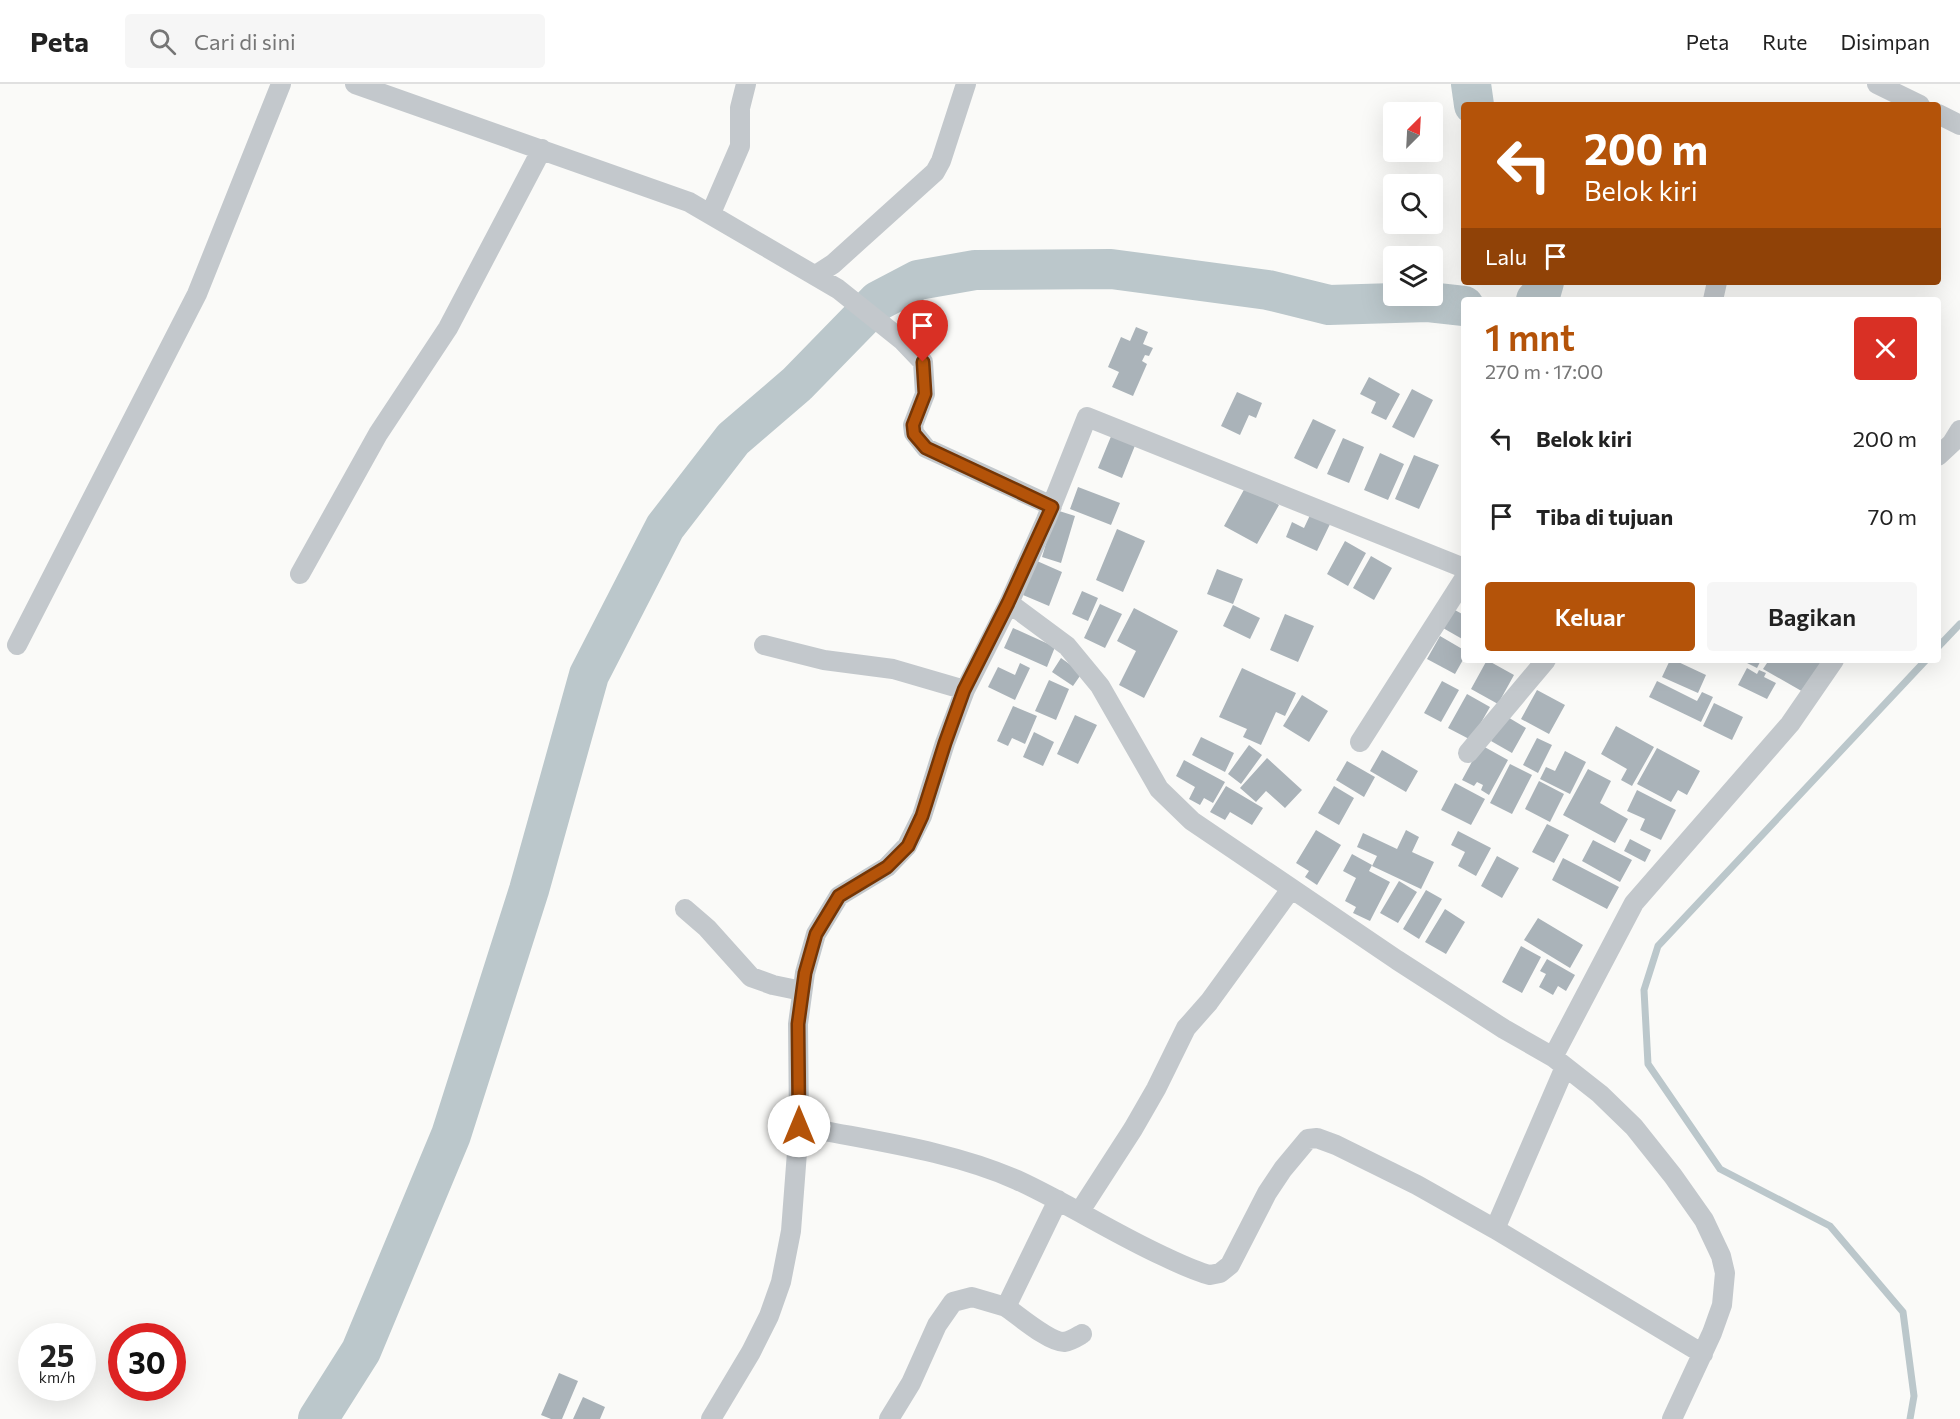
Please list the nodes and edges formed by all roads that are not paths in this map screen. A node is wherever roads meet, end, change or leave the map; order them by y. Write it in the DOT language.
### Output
graph roads {
  1 [pos="281,84"];
  2 [pos="355,84"];
  3 [pos="746,84"];
  4 [pos="966,84"];
  5 [pos="1877,84"];
  6 [pos="1914,102"];
  7 [pos="1941,116"];
  8 [pos="1960,125"];
  9 [pos="542,149"];
  10 [pos="711,213"];
  11 [pos="816,275"];
  12 [pos="1960,430"];
  13 [pos="1941,453"];
  14 [pos="1052,507"];
  15 [pos="1461,567"];
  16 [pos="300,574"];
  17 [pos="1461,584"];
  18 [pos="1008,603"];
  19 [pos="17,645"];
  20 [pos="764,645"];
  21 [pos="1543,663"];
  22 [pos="1832,663"];
  23 [pos="964,690"];
  24 [pos="1360,742"];
  25 [pos="1468,753"];
  26 [pos="1291,889"];
  27 [pos="685,909"];
  28 [pos="802,991"];
  29 [pos="1559,1062"];
  30 [pos="799,1126"];
  31 [pos="1058,1200"];
  32 [pos="1080,1211"];
  33 [pos="1495,1229"];
  34 [pos="1006,1307"];
  35 [pos="1082,1334"];
  36 [pos="1703,1354"];
  37 [pos="711,1419"];
  38 [pos="889,1419"];
  39 [pos="1672,1419"];
  1 -- 19 [label="street"];
  2 -- 9 [label="street"];
  3 -- 10 [label="street"];
  4 -- 11 [label="street"];
  5 -- 6 [label="street"];
  7 -- 8 [label="street"];
  9 -- 10 [label="street"];
  9 -- 16 [label="street"];
  10 -- 11 [label="street"];
  11 -- 14 [label="street"];
  12 -- 13 [label="street"];
  14 -- 15 [label="street"];
  14 -- 18 [label="street"];
  17 -- 24 [label="street"];
  18 -- 23 [label="street"];
  18 -- 26 [label="street"];
  20 -- 23 [label="street"];
  21 -- 25 [label="street"];
  22 -- 29 [label="street"];
  23 -- 28 [label="street"];
  26 -- 29 [label="street"];
  26 -- 32 [label="street"];
  27 -- 28 [label="street"];
  28 -- 30 [label="street"];
  29 -- 33 [label="street"];
  29 -- 36 [label="street"];
  30 -- 31 [label="street"];
  30 -- 37 [label="street"];
  31 -- 32 [label="street"];
  31 -- 34 [label="street"];
  32 -- 33 [label="street"];
  33 -- 36 [label="street"];
  34 -- 35 [label="street"];
  34 -- 38 [label="street"];
  36 -- 39 [label="street"];
}
